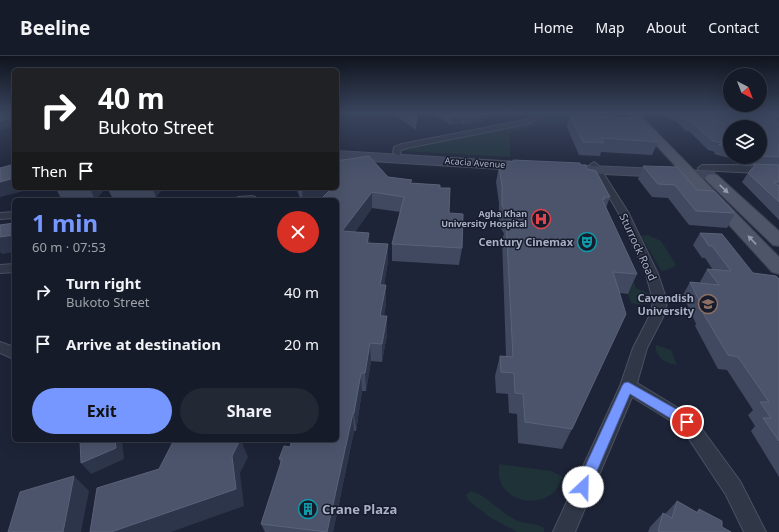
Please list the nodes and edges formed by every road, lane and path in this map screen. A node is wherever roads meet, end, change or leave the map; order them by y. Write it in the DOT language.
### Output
graph roads {
  1 [pos="460,135"];
  2 [pos="653,135"];
  3 [pos="667,135"];
  4 [pos="339,150"];
  5 [pos="397,153"];
  6 [pos="339,155"];
  7 [pos="551,165"];
  8 [pos="595,168"];
  9 [pos="700,171"];
  10 [pos="779,171"];
  11 [pos="0,216"];
  12 [pos="12,216"];
  13 [pos="779,241"];
  14 [pos="12,268"];
  15 [pos="779,268"];
  16 [pos="0,269"];
  17 [pos="0,348"];
  18 [pos="12,352"];
  19 [pos="628,386"];
  20 [pos="564,532"];
  21 [pos="755,532"];
  1 -- 5 [label="street"];
  2 -- 9 [label="main road"];
  3 -- 9 [label="main road"];
  4 -- 5 [label="main road, Acacia Avenue"];
  5 -- 7 [label="main road, Acacia Avenue"];
  6 -- 7 [label="main road, Acacia Avenue"];
  7 -- 8 [label="main road, Acacia Avenue"];
  8 -- 9 [label="main road, Acacia Avenue"];
  8 -- 19 [label="street, Sturrock Road"];
  9 -- 10 [label="street"];
  9 -- 13 [label="main road, one-way"];
  15 -- 9 [label="main road, one-way"];
  11 -- 12 [label="street"];
  14 -- 16 [label="street"];
  17 -- 18 [label="street"];
  19 -- 20 [label="street, Sturrock Road"];
  19 -- 21 [label="street"];
}
